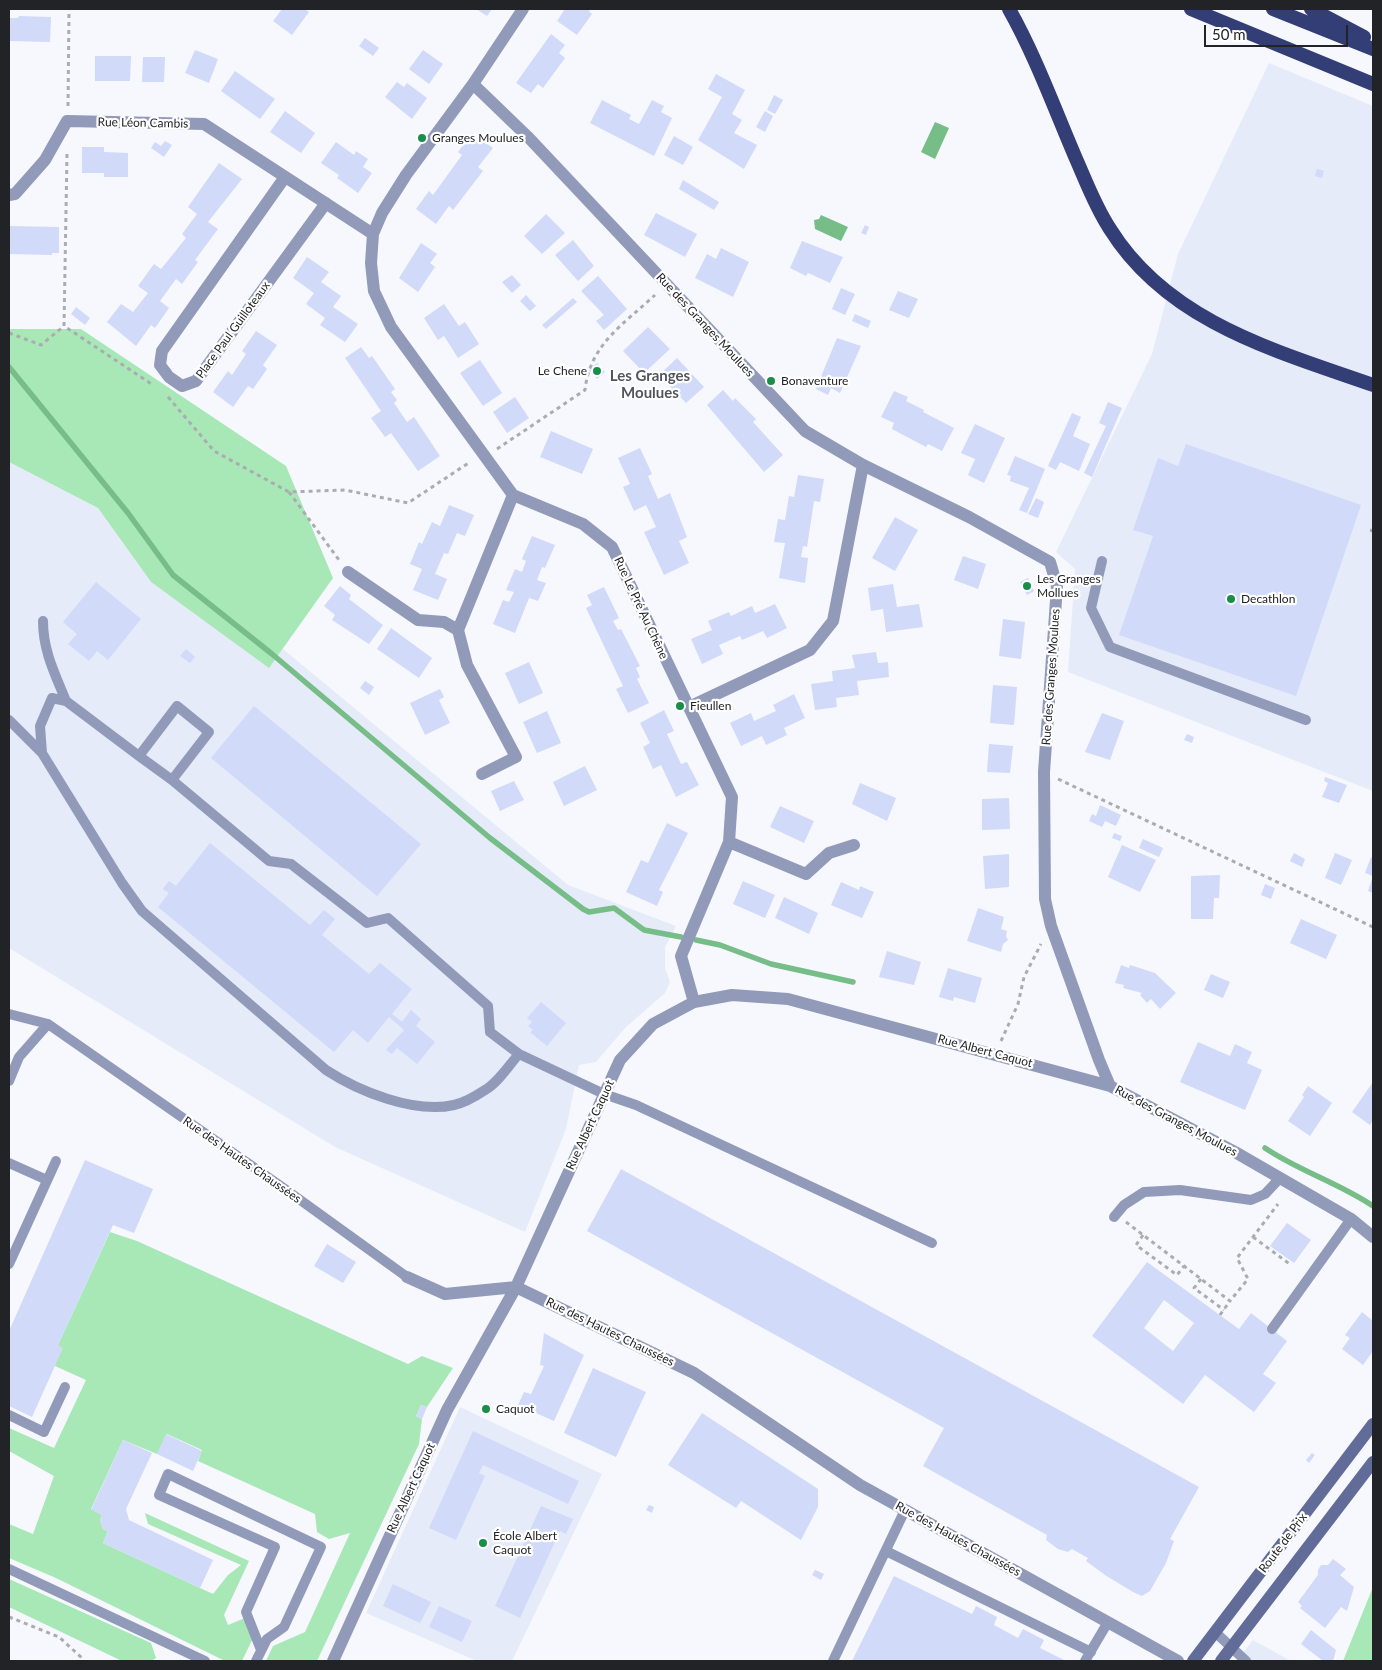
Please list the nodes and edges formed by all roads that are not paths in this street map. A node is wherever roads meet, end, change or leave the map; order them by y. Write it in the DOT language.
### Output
graph roads {
  1 [pos="523,9"];
  2 [pos="1009,9"];
  3 [pos="1191,9"];
  4 [pos="1273,9"];
  5 [pos="1311,9"];
  6 [pos="1373,42"];
  7 [pos="1373,49"];
  8 [pos="474,84"];
  9 [pos="1373,84"];
  10 [pos="286,177"];
  11 [pos="9,195"];
  12 [pos="326,203"];
  13 [pos="373,234"];
  14 [pos="1373,385"];
  15 [pos="863,465"];
  16 [pos="513,495"];
  17 [pos="1102,561"];
  18 [pos="348,572"];
  19 [pos="44,622"];
  20 [pos="458,630"];
  21 [pos="66,701"];
  22 [pos="689,707"];
  23 [pos="9,720"];
  24 [pos="1306,720"];
  25 [pos="42,754"];
  26 [pos="139,756"];
  27 [pos="482,774"];
  28 [pos="172,780"];
  29 [pos="729,842"];
  30 [pos="854,845"];
  31 [pos="694,1002"];
  32 [pos="9,1014"];
  33 [pos="48,1024"];
  34 [pos="519,1054"];
  35 [pos="9,1081"];
  36 [pos="1110,1086"];
  37 [pos="604,1094"];
  38 [pos="56,1161"];
  39 [pos="9,1163"];
  40 [pos="1280,1178"];
  41 [pos="47,1180"];
  42 [pos="1114,1217"];
  43 [pos="1351,1219"];
  44 [pos="1373,1237"];
  45 [pos="932,1243"];
  46 [pos="9,1264"];
  47 [pos="407,1277"];
  48 [pos="516,1287"];
  49 [pos="1272,1329"];
  50 [pos="65,1387"];
  51 [pos="9,1416"];
  52 [pos="1373,1424"];
  53 [pos="1373,1462"];
  54 [pos="905,1510"];
  55 [pos="886,1551"];
  56 [pos="9,1569"];
  57 [pos="1108,1622"];
  58 [pos="1215,1632"];
  59 [pos="1232,1648"];
  60 [pos="261,1650"];
  61 [pos="1088,1657"];
  62 [pos="205,1661"];
  63 [pos="256,1661"];
  64 [pos="333,1661"];
  65 [pos="833,1661"];
  66 [pos="1178,1661"];
  67 [pos="1193,1661"];
  68 [pos="1222,1661"];
  69 [pos="1246,1661"];
  1 -- 8 [label="street, Rue Le Pré Au Chêne"];
  2 -- 14 [label="highway"];
  3 -- 9 [label="highway"];
  4 -- 7 [label="highway"];
  5 -- 6 [label="highway"];
  8 -- 13 [label="street, Rue Le Pré Au Chêne"];
  8 -- 15 [label="street, Rue des Granges Moulues"];
  10 -- 11 [label="street, Rue Léon Cambis"];
  10 -- 12 [label="street, Rue Léon Cambis"];
  10 -- 12 [label="street, Place Paul Guilloteaux"];
  12 -- 13 [label="street, Rue Léon Cambis"];
  13 -- 16 [label="street, Rue Le Pré Au Chêne"];
  15 -- 22 [label="street"];
  15 -- 36 [label="street, Rue des Granges Moulues"];
  16 -- 20 [label="street"];
  16 -- 22 [label="street, Rue Le Pré Au Chêne"];
  17 -- 24 [label="lane"];
  18 -- 20 [label="street"];
  19 -- 21 [label="lane"];
  20 -- 27 [label="street"];
  21 -- 25 [label="lane"];
  21 -- 26 [label="lane"];
  22 -- 29 [label="street, Rue Le Pré Au Chêne"];
  23 -- 25 [label="lane"];
  25 -- 34 [label="lane"];
  26 -- 28 [label="lane"];
  26 -- 28 [label="lane"];
  28 -- 34 [label="lane"];
  29 -- 30 [label="street"];
  29 -- 31 [label="street, Rue Le Pré Au Chêne"];
  31 -- 36 [label="street, Rue Albert Caquot"];
  31 -- 37 [label="street, Rue Albert Caquot"];
  32 -- 33 [label="lane"];
  33 -- 35 [label="lane"];
  33 -- 47 [label="lane, Rue des Hautes Chaussées"];
  34 -- 37 [label="lane"];
  36 -- 40 [label="street, Rue des Granges Moulues"];
  37 -- 45 [label="lane"];
  37 -- 48 [label="street, Rue Albert Caquot"];
  38 -- 41 [label="lane"];
  39 -- 41 [label="lane"];
  40 -- 42 [label="lane"];
  40 -- 43 [label="street, Rue des Granges Moulues"];
  41 -- 46 [label="lane"];
  43 -- 44 [label="street, Rue des Granges Moulues"];
  43 -- 49 [label="lane"];
  47 -- 48 [label="street, Rue des Hautes Chaussées"];
  48 -- 54 [label="street, Rue des Hautes Chaussées"];
  48 -- 64 [label="street, Rue Albert Caquot"];
  50 -- 51 [label="lane"];
  52 -- 58 [label="main road, Route de Prix"];
  53 -- 59 [label="main road, Route de Prix"];
  54 -- 55 [label="lane"];
  54 -- 57 [label="street, Rue des Hautes Chaussées"];
  55 -- 61 [label="lane"];
  55 -- 65 [label="lane"];
  56 -- 62 [label="lane"];
  57 -- 61 [label="lane"];
  57 -- 66 [label="street, Rue des Hautes Chaussées"];
  58 -- 59 [label="lane"];
  58 -- 67 [label="main road, Route de Prix"];
  59 -- 68 [label="main road, Route de Prix"];
  59 -- 69 [label="lane"];
  60 -- 60 [label="lane"];
  60 -- 63 [label="lane"];
}
